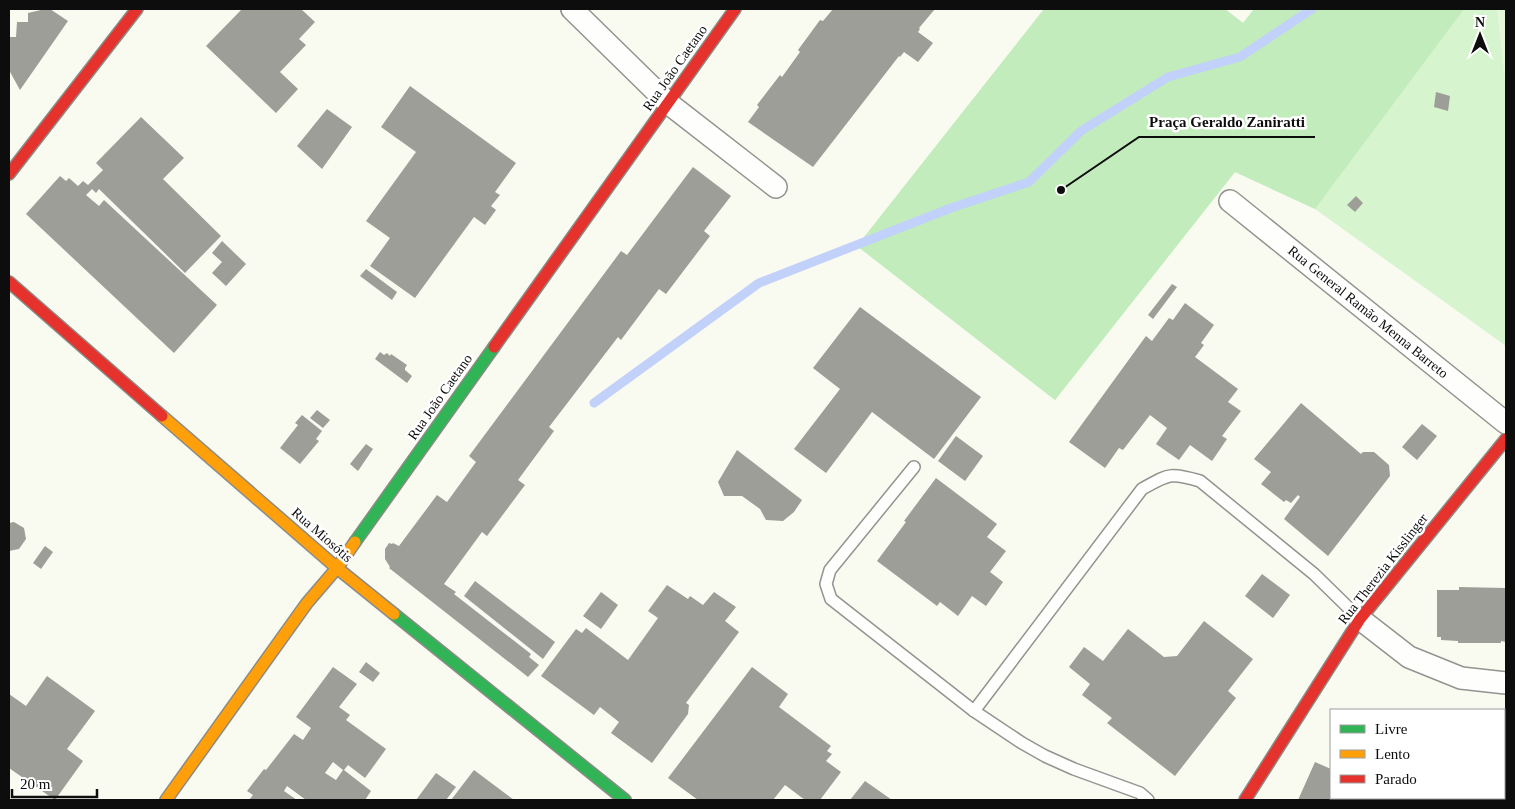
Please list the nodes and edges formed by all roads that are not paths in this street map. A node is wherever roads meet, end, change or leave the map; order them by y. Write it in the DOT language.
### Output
graph roads {
  1 [pos="137,9"];
  2 [pos="572,9"];
  3 [pos="735,9"];
  4 [pos="668,103"];
  5 [pos="9,174"];
  6 [pos="776,187"];
  7 [pos="1230,201"];
  8 [pos="9,282"];
  9 [pos="1506,424"];
  10 [pos="1506,439"];
  11 [pos="914,467"];
  12 [pos="337,568"];
  13 [pos="1360,619"];
  14 [pos="1506,683"];
  15 [pos="974,711"];
  16 [pos="166,800"];
  17 [pos="625,800"];
  18 [pos="1148,800"];
  19 [pos="1245,800"];
  1 -- 5 [label="street"];
  2 -- 4 [label="street"];
  3 -- 4 [label="street, Rua João Caetano"];
  4 -- 6 [label="street"];
  4 -- 12 [label="street, Rua João Caetano"];
  7 -- 9 [label="street, Rua General Ramão Menna Barreto"];
  8 -- 12 [label="street, Rua Miosótis"];
  10 -- 13 [label="street, Rua Therezia Kisslinger"];
  11 -- 15 [label="lane"];
  12 -- 16 [label="street, Rua João Caetano"];
  12 -- 17 [label="street, Rua Miosótis"];
  13 -- 14 [label="street"];
  13 -- 15 [label="lane"];
  13 -- 19 [label="street, Rua Therezia Kisslinger"];
  15 -- 18 [label="lane"];
}
